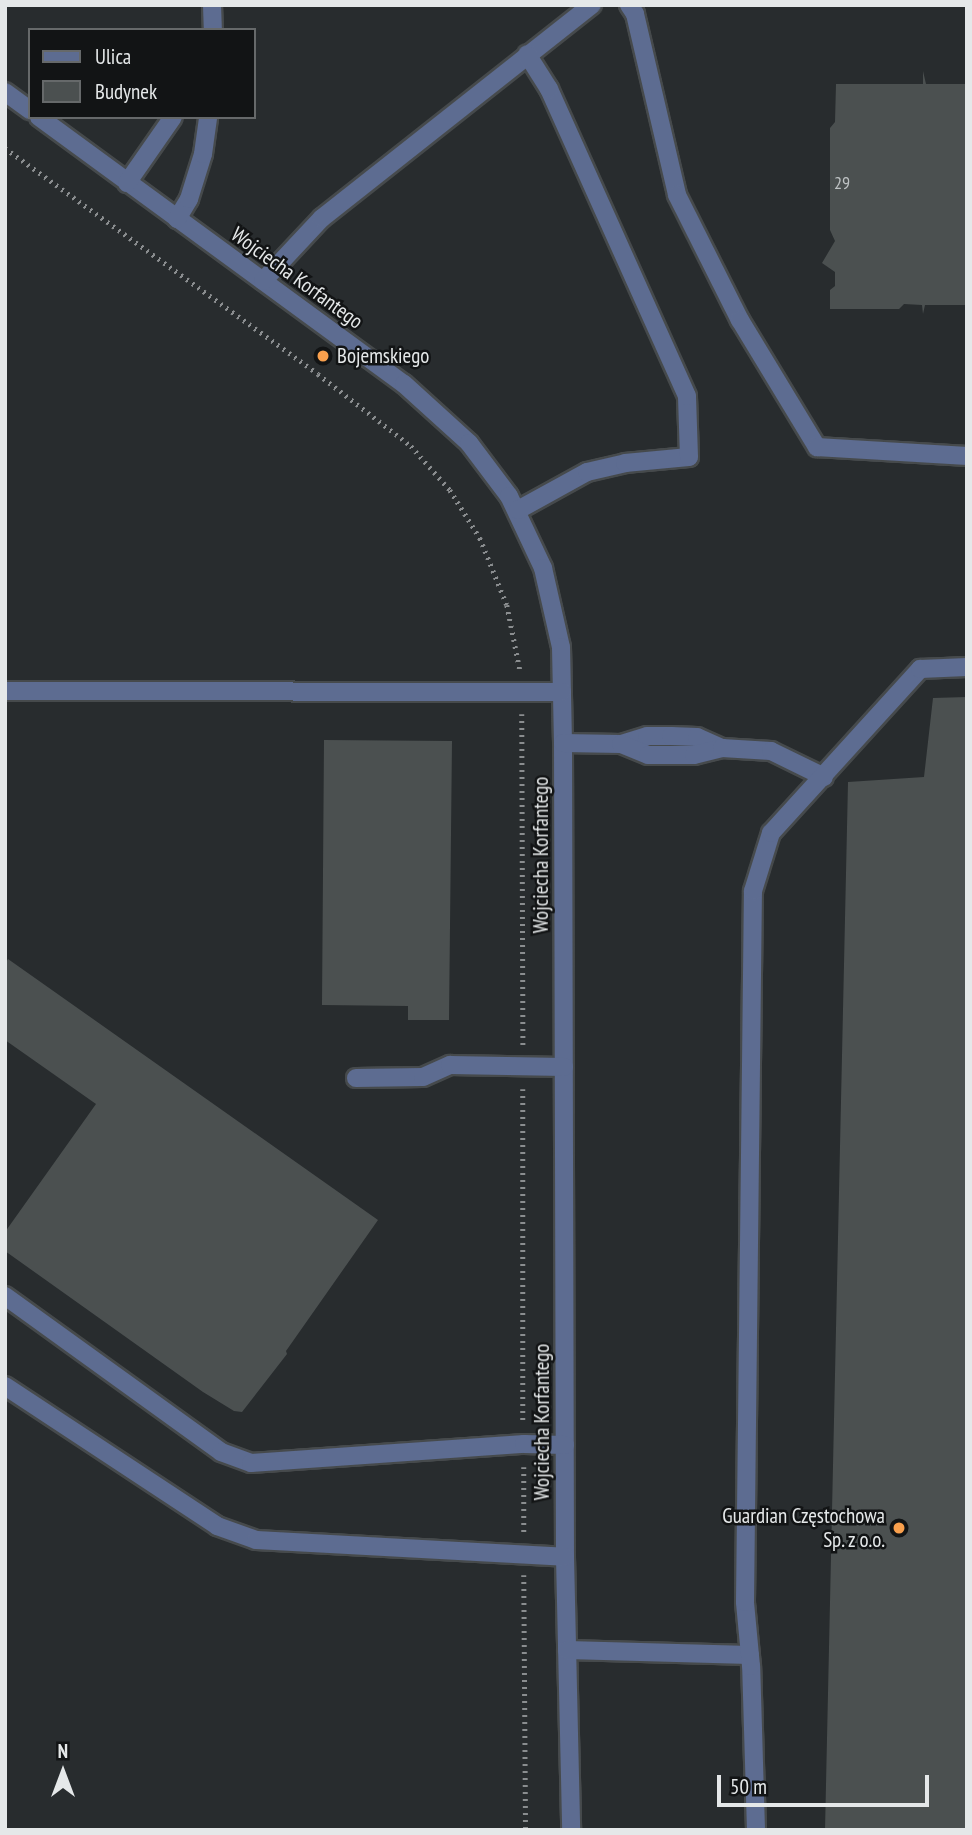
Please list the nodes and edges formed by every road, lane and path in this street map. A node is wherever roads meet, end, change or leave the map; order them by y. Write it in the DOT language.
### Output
graph roads {
  1 [pos="592,5"];
  2 [pos="629,5"];
  3 [pos="212,7"];
  4 [pos="207,28"];
  5 [pos="213,28"];
  6 [pos="527,54"];
  7 [pos="5,92"];
  8 [pos="28,109"];
  9 [pos="42,119"];
  10 [pos="172,119"];
  11 [pos="208,119"];
  12 [pos="5,148"];
  13 [pos="127,183"];
  14 [pos="177,219"];
  15 [pos="263,281"];
  16 [pos="967,456"];
  17 [pos="519,510"];
  18 [pos="967,667"];
  19 [pos="5,691"];
  20 [pos="522,691"];
  21 [pos="562,692"];
  22 [pos="563,743"];
  23 [pos="824,777"];
  24 [pos="523,1066"];
  25 [pos="564,1067"];
  26 [pos="356,1079"];
  27 [pos="5,1296"];
  28 [pos="5,1386"];
  29 [pos="524,1444"];
  30 [pos="565,1445"];
  31 [pos="524,1554"];
  32 [pos="565,1556"];
  33 [pos="567,1650"];
  34 [pos="750,1655"];
  35 [pos="526,1830"];
  36 [pos="571,1830"];
  37 [pos="757,1830"];
  1 -- 6 [label="street"];
  2 -- 16 [label="street"];
  3 -- 4 [label="street"];
  3 -- 5 [label="street"];
  6 -- 15 [label="street"];
  6 -- 17 [label="street"];
  7 -- 8 [label="street"];
  9 -- 13 [label="street, Wojciecha Korfantego"];
  10 -- 13 [label="street"];
  11 -- 14 [label="street"];
  12 -- 20 [label="path"];
  13 -- 14 [label="street, Wojciecha Korfantego"];
  14 -- 15 [label="street, Wojciecha Korfantego"];
  15 -- 17 [label="street, Wojciecha Korfantego"];
  17 -- 21 [label="street, Wojciecha Korfantego"];
  18 -- 23 [label="street"];
  19 -- 20 [label="street"];
  20 -- 21 [label="street"];
  20 -- 24 [label="path"];
  21 -- 22 [label="street, Wojciecha Korfantego"];
  22 -- 23 [label="street"];
  22 -- 25 [label="street, Wojciecha Korfantego"];
  23 -- 34 [label="street"];
  24 -- 25 [label="street"];
  24 -- 26 [label="street"];
  24 -- 29 [label="path"];
  25 -- 30 [label="street, Wojciecha Korfantego"];
  27 -- 29 [label="street"];
  28 -- 31 [label="street"];
  29 -- 30 [label="street"];
  29 -- 31 [label="path"];
  30 -- 32 [label="street, Wojciecha Korfantego"];
  31 -- 32 [label="street"];
  31 -- 35 [label="path"];
  32 -- 33 [label="street, Wojciecha Korfantego"];
  33 -- 34 [label="street"];
  33 -- 36 [label="street, Wojciecha Korfantego"];
  34 -- 37 [label="street"];
}
